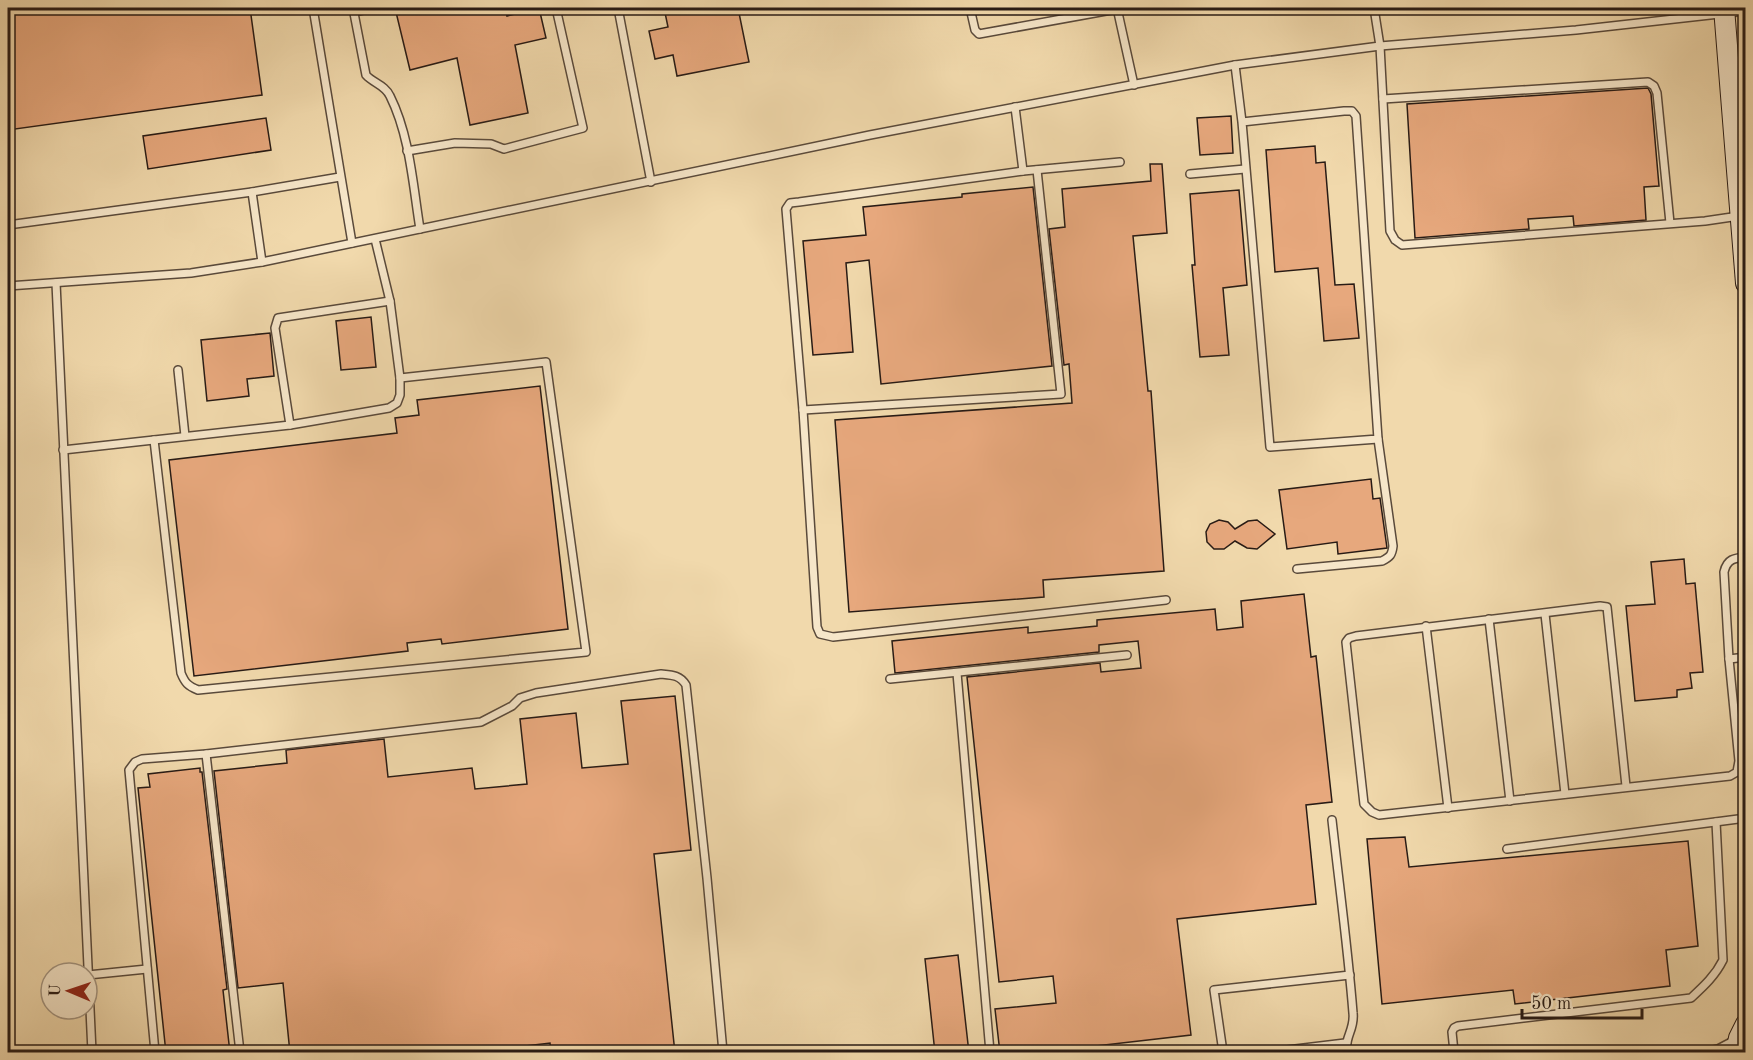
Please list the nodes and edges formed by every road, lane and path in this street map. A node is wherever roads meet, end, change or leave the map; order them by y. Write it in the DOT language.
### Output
graph roads {
  1 [pos="313,8"];
  2 [pos="372,8"];
  3 [pos="556,8"];
  4 [pos="618,8"];
  5 [pos="970,8"];
  6 [pos="1117,8"];
  7 [pos="1374,8"];
  8 [pos="353,10"];
  9 [pos="1724,10"];
  10 [pos="1746,11"];
  11 [pos="1380,46"];
  12 [pos="1235,65"];
  13 [pos="1134,85"];
  14 [pos="1383,99"];
  15 [pos="1015,107"];
  16 [pos="1242,122"];
  17 [pos="408,151"];
  18 [pos="1120,162"];
  19 [pos="1245,169"];
  20 [pos="1037,170"];
  21 [pos="1023,171"];
  22 [pos="1190,174"];
  23 [pos="340,177"];
  24 [pos="651,182"];
  25 [pos="252,192"];
  26 [pos="1739,216"];
  27 [pos="1670,223"];
  28 [pos="8,225"];
  29 [pos="420,229"];
  30 [pos="375,239"];
  31 [pos="352,243"];
  32 [pos="262,262"];
  33 [pos="56,283"];
  34 [pos="1746,283"];
  35 [pos="8,286"];
  36 [pos="390,301"];
  37 [pos="178,370"];
  38 [pos="400,378"];
  39 [pos="803,410"];
  40 [pos="290,425"];
  41 [pos="185,436"];
  42 [pos="1378,439"];
  43 [pos="154,440"];
  44 [pos="63,450"];
  45 [pos="1746,557"];
  46 [pos="1297,569"];
  47 [pos="1166,600"];
  48 [pos="1545,614"];
  49 [pos="1489,619"];
  50 [pos="1426,626"];
  51 [pos="1127,656"];
  52 [pos="1746,657"];
  53 [pos="1729,659"];
  54 [pos="957,674"];
  55 [pos="890,679"];
  56 [pos="206,754"];
  57 [pos="1626,786"];
  58 [pos="1565,794"];
  59 [pos="1510,801"];
  60 [pos="1448,808"];
  61 [pos="1746,818"];
  62 [pos="1332,820"];
  63 [pos="1716,822"];
  64 [pos="1507,849"];
  65 [pos="87,961"];
  66 [pos="147,969"];
  67 [pos="99,974"];
  68 [pos="1350,975"];
  69 [pos="90,1021"];
  70 [pos="1740,1038"];
  71 [pos="1345,1042"];
  72 [pos="92,1053"];
  73 [pos="155,1053"];
  74 [pos="240,1053"];
  75 [pos="723,1053"];
  76 [pos="990,1053"];
  77 [pos="1223,1053"];
  78 [pos="1270,1053"];
  79 [pos="1347,1053"];
  80 [pos="1454,1053"];
  81 [pos="1704,1053"];
  1 -- 23 [label="lane"];
  2 -- 8 [label="lane"];
  3 -- 17 [label="lane"];
  4 -- 24 [label="lane"];
  5 -- 6 [label="lane"];
  6 -- 13 [label="lane"];
  7 -- 11 [label="lane"];
  8 -- 17 [label="lane"];
  9 -- 10 [label="lane"];
  9 -- 11 [label="lane"];
  9 -- 26 [label="street"];
  11 -- 12 [label="lane"];
  11 -- 14 [label="lane"];
  12 -- 13 [label="lane"];
  12 -- 16 [label="lane"];
  13 -- 15 [label="lane"];
  14 -- 27 [label="lane"];
  14 -- 27 [label="lane"];
  15 -- 21 [label="lane"];
  15 -- 24 [label="lane"];
  16 -- 19 [label="lane"];
  16 -- 42 [label="lane"];
  17 -- 29 [label="lane"];
  18 -- 20 [label="lane"];
  19 -- 22 [label="lane"];
  19 -- 42 [label="lane"];
  20 -- 21 [label="lane"];
  20 -- 39 [label="lane"];
  21 -- 39 [label="lane"];
  23 -- 25 [label="lane"];
  23 -- 31 [label="lane"];
  24 -- 29 [label="lane"];
  25 -- 28 [label="lane"];
  25 -- 32 [label="lane"];
  26 -- 27 [label="lane"];
  26 -- 34 [label="street"];
  29 -- 30 [label="lane"];
  30 -- 31 [label="lane"];
  30 -- 36 [label="lane"];
  31 -- 32 [label="lane"];
  32 -- 33 [label="lane"];
  33 -- 35 [label="lane"];
  33 -- 44 [label="lane"];
  36 -- 38 [label="lane"];
  36 -- 40 [label="lane"];
  37 -- 41 [label="lane"];
  38 -- 40 [label="lane"];
  38 -- 43 [label="lane"];
  39 -- 47 [label="lane"];
  40 -- 41 [label="lane"];
  41 -- 43 [label="lane"];
  42 -- 46 [label="lane"];
  43 -- 44 [label="lane"];
  44 -- 65 [label="lane"];
  45 -- 53 [label="lane"];
  48 -- 49 [label="lane"];
  48 -- 57 [label="lane"];
  48 -- 58 [label="lane"];
  49 -- 50 [label="lane"];
  49 -- 59 [label="lane"];
  50 -- 60 [label="lane"];
  50 -- 60 [label="lane"];
  51 -- 54 [label="lane"];
  52 -- 53 [label="lane"];
  53 -- 57 [label="lane"];
  54 -- 55 [label="lane"];
  54 -- 76 [label="lane"];
  56 -- 66 [label="lane"];
  56 -- 74 [label="lane"];
  56 -- 75 [label="lane"];
  57 -- 58 [label="lane"];
  58 -- 59 [label="lane"];
  59 -- 60 [label="lane"];
  61 -- 63 [label="lane"];
  62 -- 68 [label="lane"];
  63 -- 64 [label="lane"];
  63 -- 80 [label="lane"];
  66 -- 67 [label="lane"];
  66 -- 73 [label="lane"];
  68 -- 71 [label="lane"];
  68 -- 77 [label="lane"];
  69 -- 72 [label="lane"];
  70 -- 81 [label="lane"];
  71 -- 78 [label="lane"];
  71 -- 79 [label="lane"];
}
